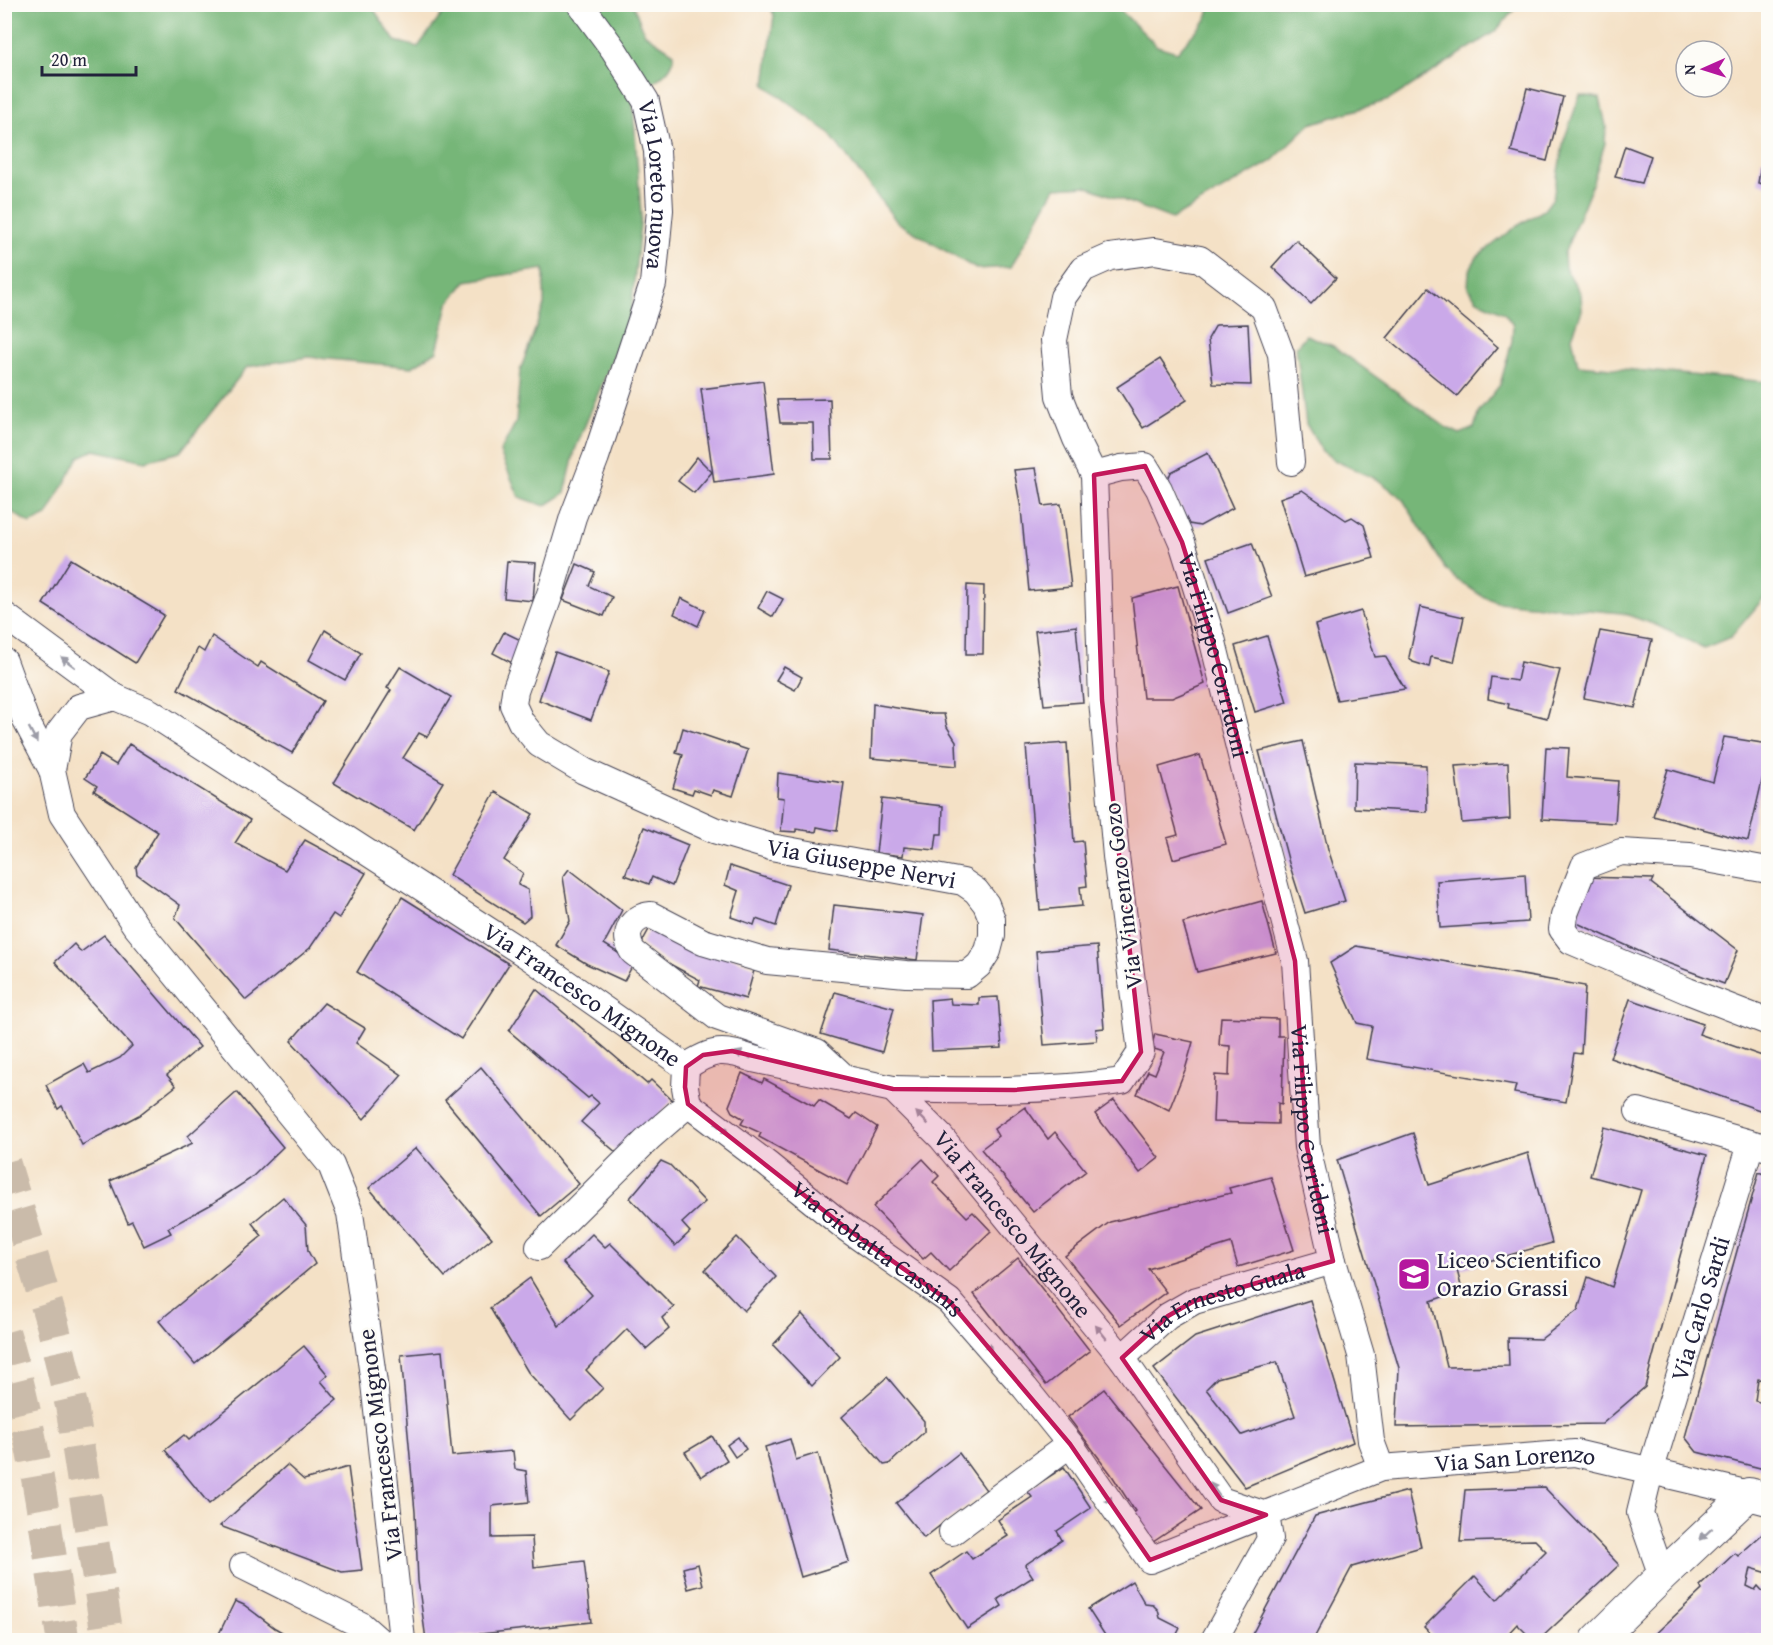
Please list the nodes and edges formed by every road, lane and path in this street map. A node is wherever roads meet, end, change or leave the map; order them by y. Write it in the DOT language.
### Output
graph roads {
  1 [pos="580,4"];
  2 [pos="1291,462"];
  3 [pos="1094,475"];
  4 [pos="573,517"];
  5 [pos="4,615"];
  6 [pos="4,661"];
  7 [pos="115,697"];
  8 [pos="52,770"];
  9 [pos="1768,870"];
  10 [pos="1768,1022"];
  11 [pos="686,1067"];
  12 [pos="846,1079"];
  13 [pos="893,1089"];
  14 [pos="688,1104"];
  15 [pos="1638,1111"];
  16 [pos="1760,1146"];
  17 [pos="539,1247"];
  18 [pos="1333,1261"];
  19 [pos="1122,1358"];
  20 [pos="1070,1444"];
  21 [pos="1381,1468"];
  22 [pos="1650,1472"];
  23 [pos="1759,1497"];
  24 [pos="1266,1515"];
  25 [pos="952,1532"];
  26 [pos="1150,1560"];
  27 [pos="243,1566"];
  28 [pos="1662,1576"];
  29 [pos="378,1641"];
  30 [pos="402,1641"];
  31 [pos="1214,1641"];
  32 [pos="1597,1641"];
  1 -- 4 [label="street, Via Loreto nuova"];
  2 -- 3 [label="street"];
  3 -- 13 [label="street, Via Vincenzo Gozo"];
  3 -- 18 [label="street, Via Filippo Corridoni"];
  4 -- 12 [label="street, Via Giuseppe Nervi"];
  7 -- 5 [label="street, Via Francesco Mignone, one-way"];
  6 -- 8 [label="street, Via Francesco Mignone, one-way"];
  7 -- 8 [label="street, Via Francesco Mignone"];
  7 -- 11 [label="street, Via Francesco Mignone"];
  8 -- 30 [label="street, Via Francesco Mignone"];
  9 -- 10 [label="street"];
  12 -- 11 [label="street, Via Francesco Mignone, one-way"];
  11 -- 14 [label="street"];
  12 -- 13 [label="street, Via Francesco Mignone"];
  19 -- 13 [label="street, Via Francesco Mignone, one-way"];
  14 -- 17 [label="street"];
  14 -- 20 [label="street, Via Giobatta Cassinis, one-way"];
  15 -- 16 [label="street"];
  16 -- 22 [label="street, Via Carlo Sardi"];
  18 -- 19 [label="street, Via Ernesto Guala"];
  18 -- 21 [label="street, Via Filippo Corridoni"];
  24 -- 19 [label="street, Via Francesco Mignone, one-way"];
  20 -- 25 [label="street"];
  20 -- 26 [label="street, Via Giobatta Cassinis, one-way"];
  21 -- 22 [label="street, Via San Lorenzo"];
  21 -- 24 [label="street, Via San Lorenzo"];
  22 -- 23 [label="street, Via San Lorenzo"];
  22 -- 28 [label="street, Via Carlo Sardi"];
  23 -- 28 [label="street, one-way"];
  24 -- 26 [label="street, Via San Lorenzo"];
  24 -- 31 [label="street"];
  27 -- 29 [label="street"];
  28 -- 32 [label="street"];
}
